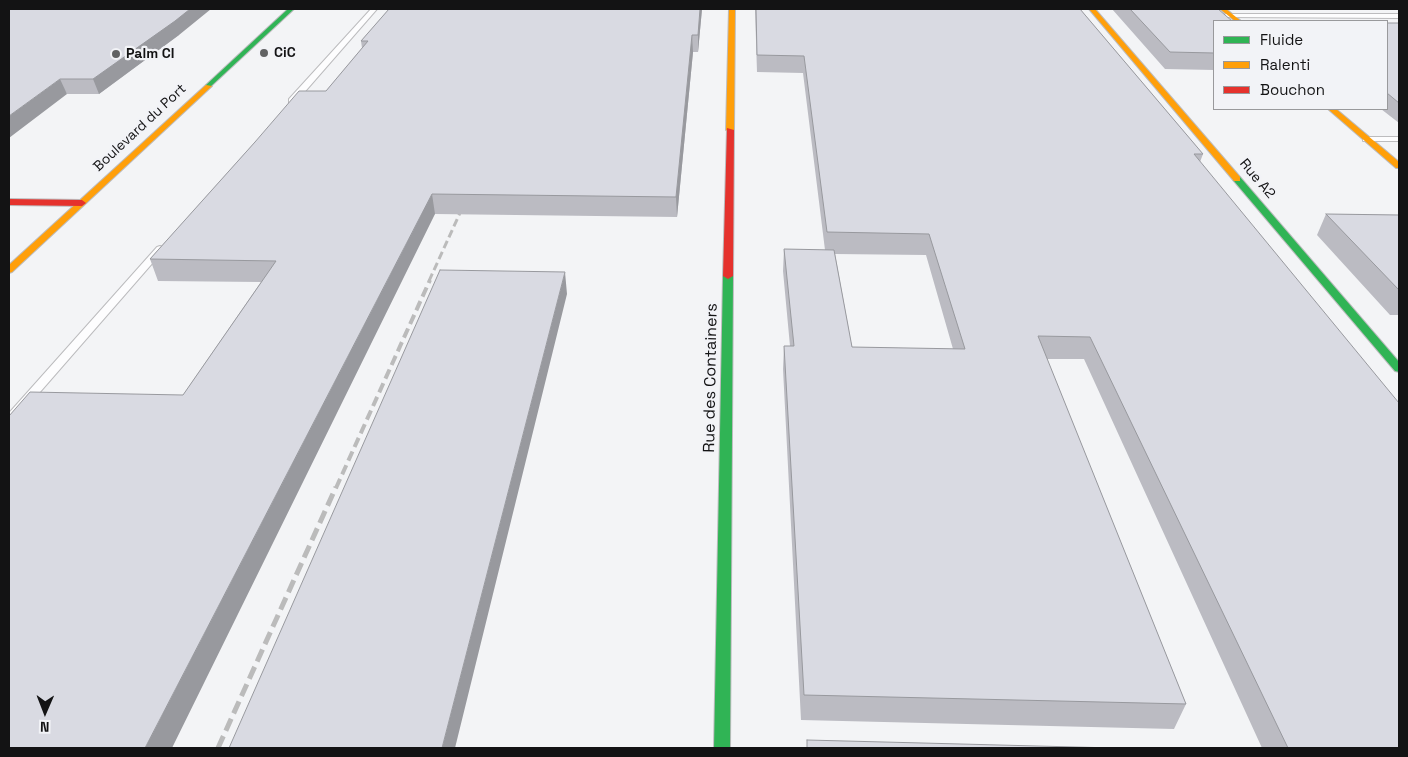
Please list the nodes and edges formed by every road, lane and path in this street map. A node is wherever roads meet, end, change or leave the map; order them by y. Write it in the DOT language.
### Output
graph roads {
  1 [pos="291,9"];
  2 [pos="374,9"];
  3 [pos="732,9"];
  4 [pos="1092,9"];
  5 [pos="1224,16"];
  6 [pos="1399,16"];
  7 [pos="1333,110"];
  8 [pos="283,112"];
  9 [pos="1366,138"];
  10 [pos="1399,139"];
  11 [pos="1399,166"];
  12 [pos="9,202"];
  13 [pos="82,203"];
  14 [pos="165,244"];
  15 [pos="9,270"];
  16 [pos="1399,369"];
  17 [pos="9,420"];
  18 [pos="722,748"];
  1 -- 13 [label="street, Boulevard du Port"];
  2 -- 8 [label="lane"];
  3 -- 18 [label="street, Rue des Containers"];
  4 -- 16 [label="street, Rue A2"];
  5 -- 6 [label="lane"];
  7 -- 9 [label="street"];
  9 -- 10 [label="lane"];
  9 -- 11 [label="street"];
  12 -- 13 [label="street"];
  13 -- 15 [label="street, Boulevard du Port"];
  14 -- 17 [label="lane"];
}
